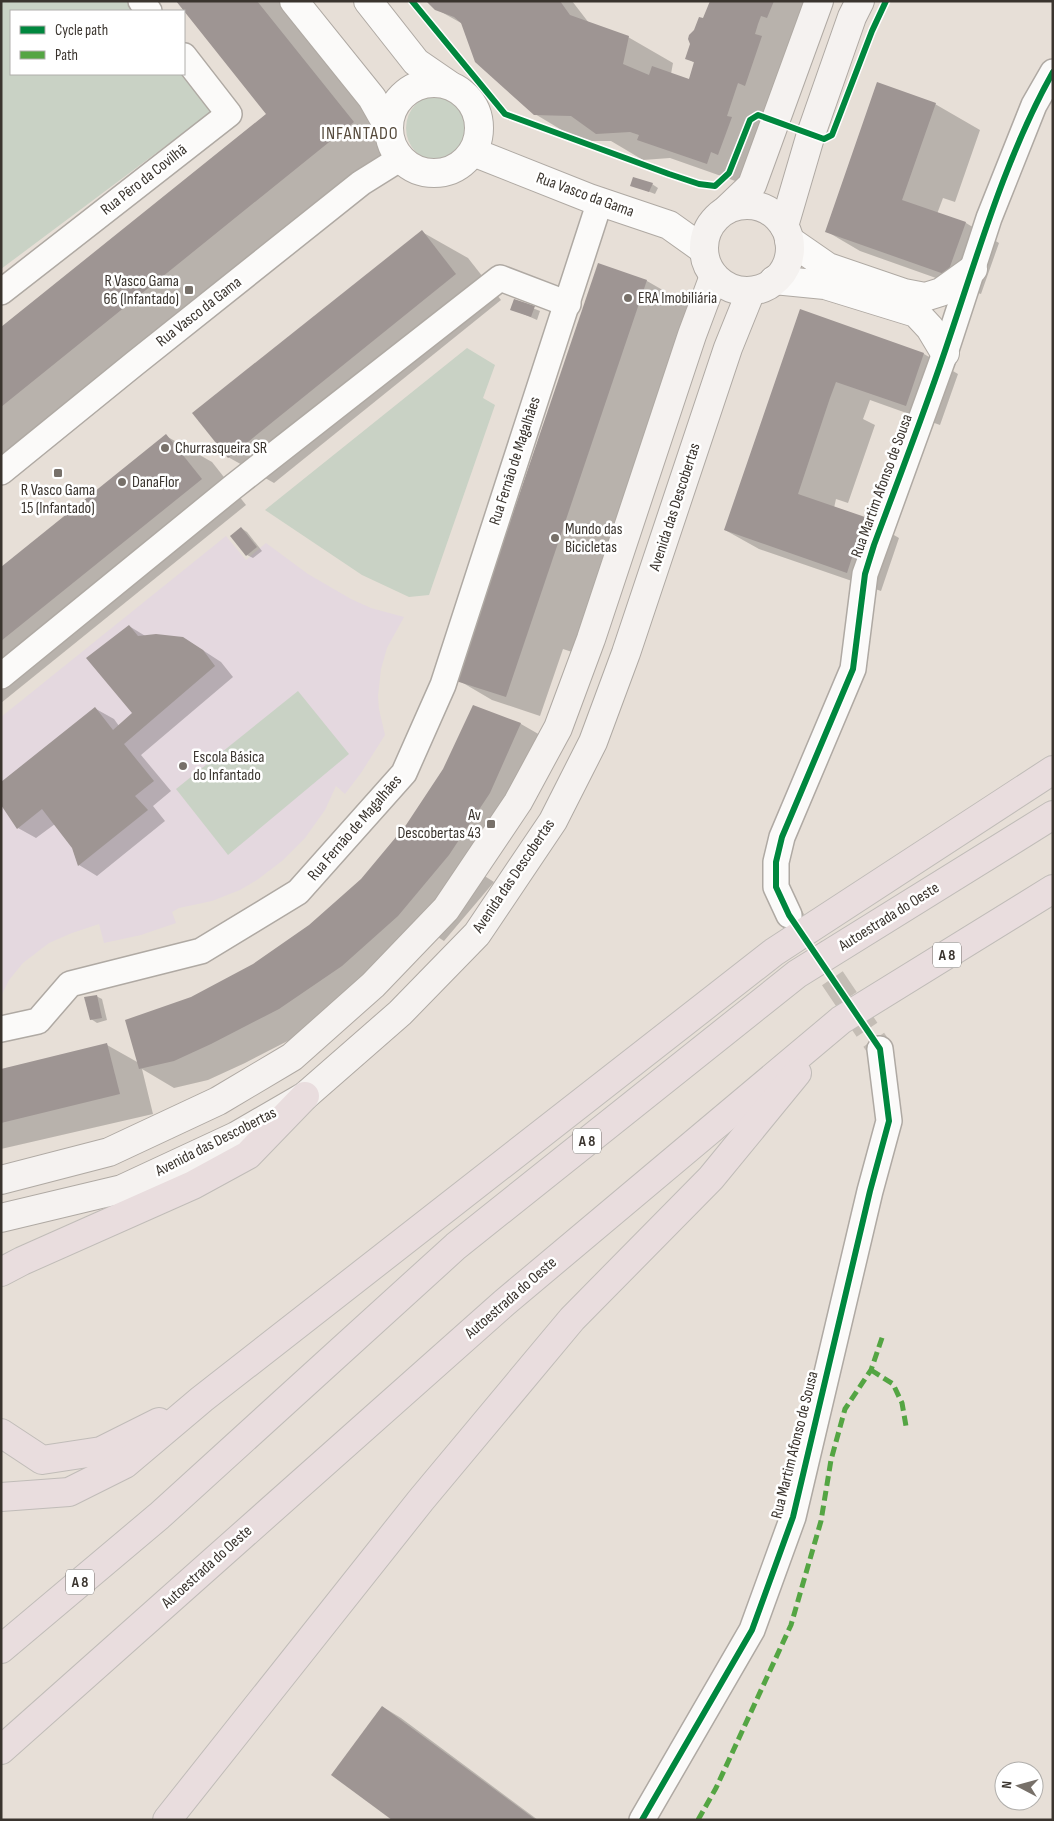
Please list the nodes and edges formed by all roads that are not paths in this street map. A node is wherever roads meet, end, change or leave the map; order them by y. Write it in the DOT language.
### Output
graph roads {
  1 [pos="294,1"];
  2 [pos="368,1"];
  3 [pos="819,1"];
  4 [pos="860,1"];
  5 [pos="185,57"];
  6 [pos="1053,72"];
  7 [pos="448,84"];
  8 [pos="389,128"];
  9 [pos="473,152"];
  10 [pos="401,158"];
  11 [pos="600,201"];
  12 [pos="713,229"];
  13 [pos="786,233"];
  14 [pos="973,269"];
  15 [pos="714,276"];
  16 [pos="763,286"];
  17 [pos="1,292"];
  18 [pos="568,304"];
  19 [pos="945,353"];
  20 [pos="1,472"];
  21 [pos="1,676"];
  22 [pos="1053,770"];
  23 [pos="1053,815"];
  24 [pos="1053,890"];
  25 [pos="789,915"];
  26 [pos="841,1020"];
  27 [pos="1,1029"];
  28 [pos="880,1049"];
  29 [pos="305,1096"];
  30 [pos="13,1177"];
  31 [pos="33,1211"];
  32 [pos="1,1218"];
  33 [pos="1,1272"];
  34 [pos="202,1399"];
  35 [pos="1,1433"];
  36 [pos="1,1497"];
  37 [pos="1,1649"];
  38 [pos="1,1750"];
  39 [pos="167,1820"];
  40 [pos="642,1820"];
  1 -- 8 [label="street"];
  2 -- 7 [label="street"];
  3 -- 12 [label="main road"];
  4 -- 13 [label="main road"];
  5 -- 17 [label="street, Rua Pêro da Covilhã"];
  6 -- 14 [label="street, Rua Martim Afonso de Sousa"];
  7 -- 8 [label="street"];
  7 -- 9 [label="street"];
  8 -- 10 [label="street"];
  9 -- 10 [label="street"];
  9 -- 11 [label="street, Rua Vasco da Gama"];
  10 -- 20 [label="street, Rua Vasco da Gama"];
  11 -- 12 [label="street, Rua Vasco da Gama"];
  11 -- 18 [label="street, Rua Fernão de Magalhães"];
  12 -- 13 [label="main road"];
  12 -- 15 [label="main road"];
  13 -- 14 [label="street"];
  13 -- 16 [label="main road"];
  14 -- 19 [label="street, Rua Martim Afonso de Sousa"];
  15 -- 16 [label="main road"];
  15 -- 30 [label="main road"];
  16 -- 19 [label="street"];
  16 -- 29 [label="main road, Avenida das Descobertas"];
  18 -- 21 [label="street"];
  18 -- 27 [label="street, Rua Fernão de Magalhães"];
  19 -- 25 [label="street, Rua Martim Afonso de Sousa"];
  22 -- 34 [label="highway"];
  23 -- 37 [label="highway, Autoestrada do Oeste / A 8"];
  24 -- 26 [label="highway, Autoestrada do Oeste / A 8"];
  26 -- 38 [label="highway, Autoestrada do Oeste / A 8"];
  26 -- 39 [label="highway"];
  28 -- 40 [label="street, Rua Martim Afonso de Sousa"];
  29 -- 31 [label="main road, Avenida das Descobertas"];
  29 -- 33 [label="highway"];
  30 -- 31 [label="main road"];
  31 -- 32 [label="main road, Avenida das Descobertas"];
  34 -- 35 [label="highway"];
  34 -- 36 [label="highway"];
}
